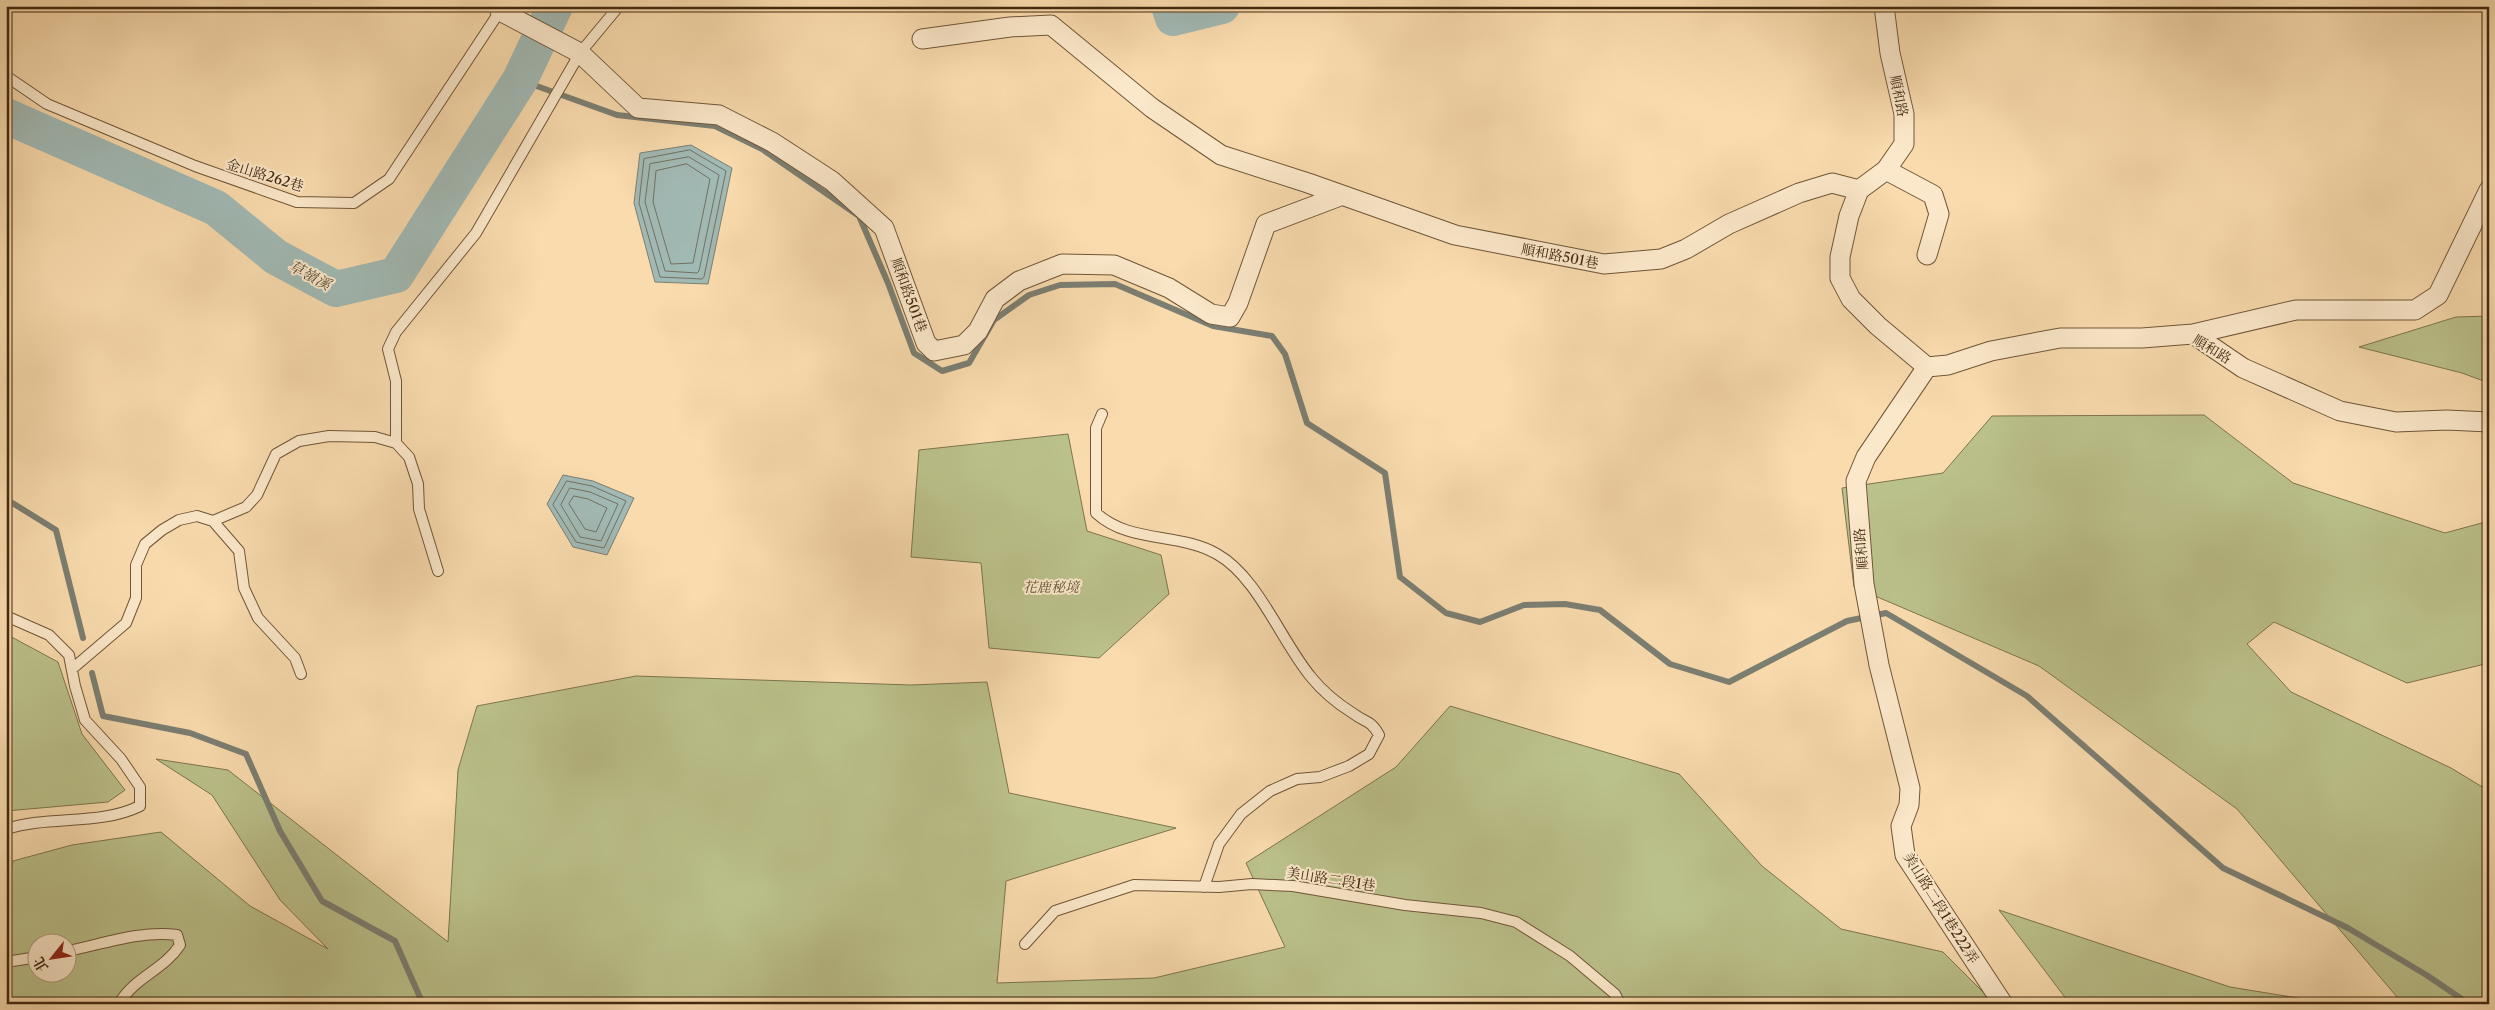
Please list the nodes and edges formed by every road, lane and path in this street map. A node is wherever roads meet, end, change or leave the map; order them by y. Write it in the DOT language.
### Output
graph roads {
  1 [pos="620,6"];
  2 [pos="1884,6"];
  3 [pos="500,11"];
  4 [pos="922,39"];
  5 [pos="580,53"];
  6 [pos="6,76"];
  7 [pos="1886,170"];
  8 [pos="1859,190"];
  9 [pos="2489,190"];
  10 [pos="1340,196"];
  11 [pos="1927,255"];
  12 [pos="2193,334"];
  13 [pos="1927,367"];
  14 [pos="1102,414"];
  15 [pos="2489,422"];
  16 [pos="396,443"];
  17 [pos="213,521"];
  18 [pos="438,571"];
  19 [pos="6,616"];
  20 [pos="1872,630"];
  21 [pos="72,669"];
  22 [pos="301,674"];
  23 [pos="6,829"];
  24 [pos="1204,887"];
  25 [pos="1025,944"];
  26 [pos="78,949"];
  27 [pos="28,958"];
  28 [pos="6,962"];
  29 [pos="119,1004"];
  30 [pos="1620,1004"];
  31 [pos="2003,1004"];
  1 -- 5 [label="lane"];
  2 -- 7 [label="street, 順和路"];
  3 -- 5 [label="street, 順和路501巷"];
  3 -- 6 [label="lane, 金山路262巷"];
  4 -- 10 [label="street, 順和路501巷"];
  5 -- 10 [label="street, 順和路501巷"];
  5 -- 16 [label="lane"];
  7 -- 8 [label="street, 順和路"];
  7 -- 11 [label="street"];
  8 -- 10 [label="street, 順和路501巷"];
  8 -- 13 [label="street"];
  9 -- 12 [label="street"];
  12 -- 13 [label="street, 順和路"];
  12 -- 15 [label="street, 順和路"];
  13 -- 20 [label="street, 順和路"];
  14 -- 24 [label="lane"];
  16 -- 17 [label="lane"];
  16 -- 18 [label="lane"];
  17 -- 21 [label="lane"];
  17 -- 22 [label="lane"];
  19 -- 21 [label="lane"];
  20 -- 31 [label="street, 美山路二段1巷222弄"];
  21 -- 23 [label="lane"];
  24 -- 25 [label="lane, 美山路二段1巷"];
  24 -- 30 [label="lane, 美山路二段1巷"];
  26 -- 29 [label="lane"];
  27 -- 28 [label="lane"];
}
